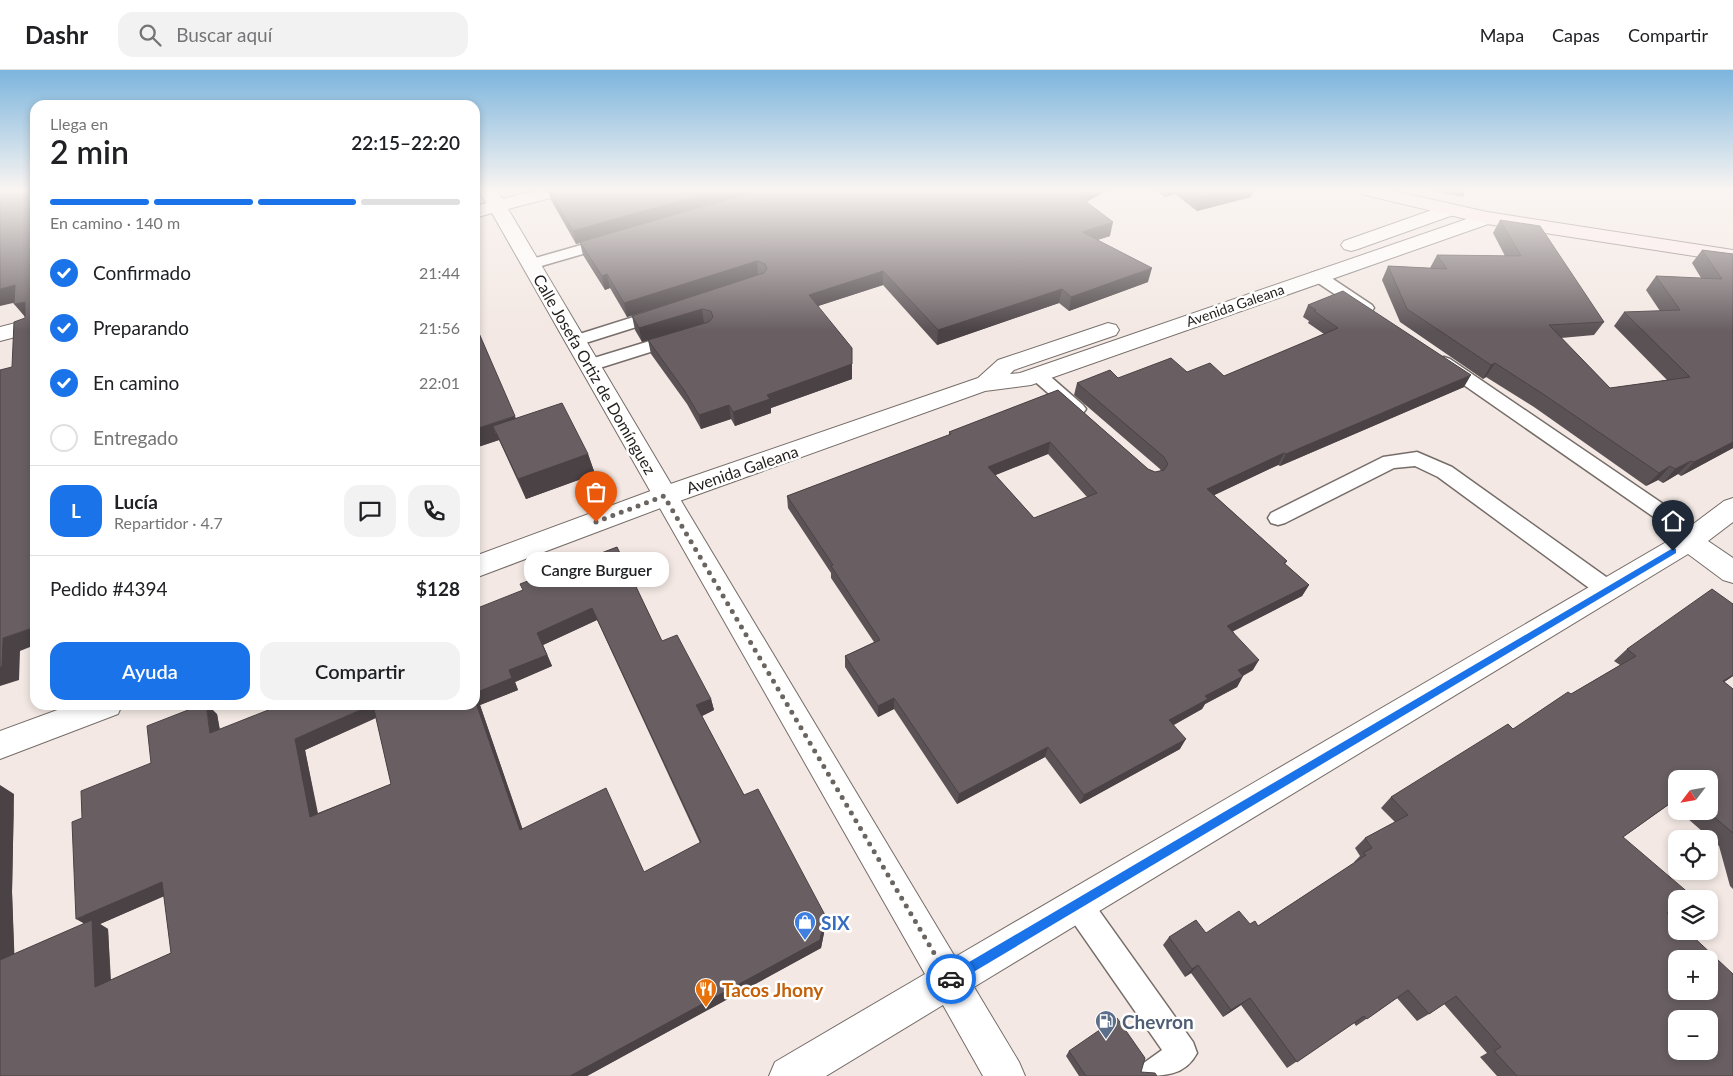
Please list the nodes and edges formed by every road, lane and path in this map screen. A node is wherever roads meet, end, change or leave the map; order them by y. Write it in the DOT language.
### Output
graph roads {
  1 [pos="512,237"];
  2 [pos="625,237"];
  3 [pos="1379,237"];
  4 [pos="1412,237"];
  5 [pos="1610,237"];
  6 [pos="1733,256"];
  7 [pos="1320,260"];
  8 [pos="532,264"];
  9 [pos="674,309"];
  10 [pos="1383,320"];
  11 [pos="1128,322"];
  12 [pos="30,326"];
  13 [pos="696,333"];
  14 [pos="0,334"];
  15 [pos="583,353"];
  16 [pos="1431,354"];
  17 [pos="1038,375"];
  18 [pos="982,384"];
  19 [pos="1086,418"];
  20 [pos="664,496"];
  21 [pos="1733,508"];
  22 [pos="1278,518"];
  23 [pos="1689,541"];
  24 [pos="480,565"];
  25 [pos="1733,572"];
  26 [pos="1608,590"];
  27 [pos="94,710"];
  28 [pos="0,745"];
  29 [pos="1078,905"];
  30 [pos="950,980"];
  31 [pos="789,1076"];
  32 [pos="1005,1076"];
  33 [pos="1152,1076"];
  1 -- 8 [label="street, Calle Josefa Ortiz de Domínguez"];
  2 -- 8 [label="lane"];
  3 -- 7 [label="street, Avenida Galeana"];
  4 -- 7 [label="street, Avenida Galeana"];
  5 -- 6 [label="main road"];
  7 -- 10 [label="lane"];
  7 -- 17 [label="street, Avenida Galeana"];
  8 -- 15 [label="street, Calle Josefa Ortiz de Domínguez"];
  9 -- 15 [label="lane"];
  11 -- 18 [label="street, Avenida Galeana"];
  12 -- 14 [label="street"];
  13 -- 15 [label="lane"];
  15 -- 20 [label="street, Calle Josefa Ortiz de Domínguez"];
  16 -- 23 [label="lane"];
  17 -- 18 [label="street, Avenida Galeana"];
  17 -- 19 [label="lane"];
  18 -- 20 [label="street, Avenida Galeana"];
  20 -- 24 [label="street, Avenida Galeana"];
  20 -- 30 [label="street, Calle Josefa Ortiz de Domínguez"];
  21 -- 23 [label="street"];
  22 -- 26 [label="lane"];
  23 -- 25 [label="street"];
  23 -- 26 [label="street"];
  26 -- 29 [label="street"];
  27 -- 28 [label="street"];
  29 -- 30 [label="street"];
  29 -- 33 [label="lane"];
  30 -- 31 [label="street"];
  30 -- 32 [label="street, Calle Josefa Ortiz de Domínguez"];
}
